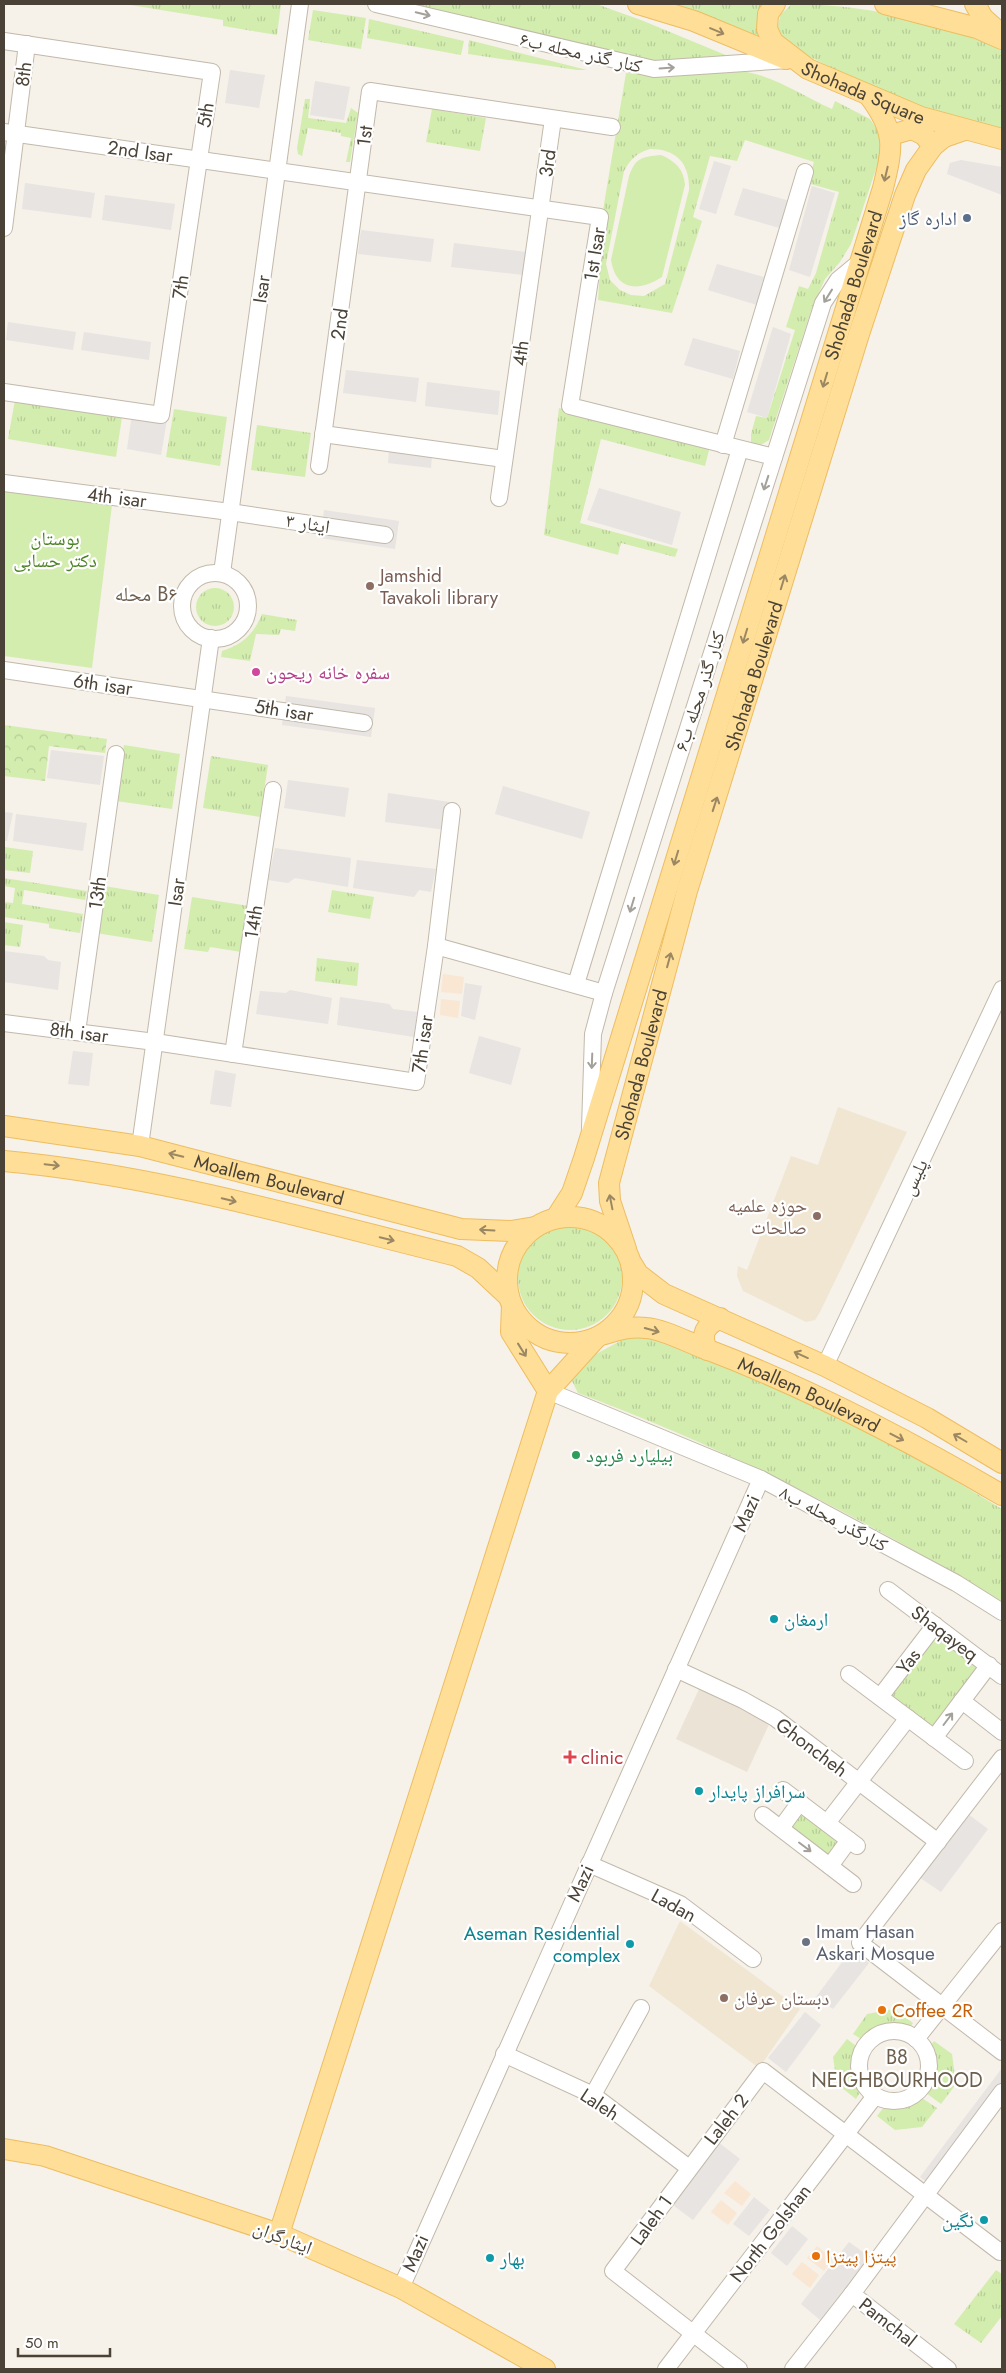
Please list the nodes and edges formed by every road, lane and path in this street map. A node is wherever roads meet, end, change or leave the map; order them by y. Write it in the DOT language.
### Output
graph roads {
  1 [pos="300,4"];
  2 [pos="376,4"];
  3 [pos="638,4"];
  4 [pos="775,4"];
  5 [pos="975,4"];
  6 [pos="901,5"];
  7 [pos="1002,37"];
  8 [pos="4,41"];
  9 [pos="27,44"];
  10 [pos="790,60"];
  11 [pos="808,70"];
  12 [pos="870,97"];
  13 [pos="553,119"];
  14 [pos="612,127"];
  15 [pos="964,130"];
  16 [pos="10,133"];
  17 [pos="890,135"];
  18 [pos="1002,140"];
  19 [pos="933,146"];
  20 [pos="198,159"];
  21 [pos="277,169"];
  22 [pos="805,172"];
  23 [pos="359,182"];
  24 [pos="540,208"];
  25 [pos="4,228"];
  26 [pos="861,261"];
  27 [pos="4,392"];
  28 [pos="323,434"];
  29 [pos="723,445"];
  30 [pos="740,449"];
  31 [pos="774,457"];
  32 [pos="504,459"];
  33 [pos="318,466"];
  34 [pos="4,482"];
  35 [pos="499,498"];
  36 [pos="230,512"];
  37 [pos="385,535"];
  38 [pos="222,573"];
  39 [pos="211,638"];
  40 [pos="4,670"];
  41 [pos="203,698"];
  42 [pos="364,722"];
  43 [pos="718,725"];
  44 [pos="738,732"];
  45 [pos="116,754"];
  46 [pos="273,790"];
  47 [pos="452,810"];
  48 [pos="436,946"];
  49 [pos="576,984"];
  50 [pos="1002,989"];
  51 [pos="604,993"];
  52 [pos="4,1022"];
  53 [pos="77,1032"];
  54 [pos="155,1042"];
  55 [pos="233,1054"];
  56 [pos="4,1126"];
  57 [pos="140,1146"];
  58 [pos="587,1149"];
  59 [pos="4,1160"];
  60 [pos="613,1168"];
  61 [pos="556,1218"];
  62 [pos="535,1226"];
  63 [pos="461,1229"];
  64 [pos="457,1256"];
  65 [pos="629,1256"];
  66 [pos="510,1301"];
  67 [pos="720,1318"];
  68 [pos="600,1336"];
  69 [pos="708,1350"];
  70 [pos="825,1366"];
  71 [pos="548,1391"];
  72 [pos="1002,1463"];
  73 [pos="761,1479"];
  74 [pos="1002,1495"];
  75 [pos="888,1590"];
  76 [pos="1002,1612"];
  77 [pos="935,1625"];
  78 [pos="988,1665"];
  79 [pos="676,1669"];
  80 [pos="849,1674"];
  81 [pos="1002,1676"];
  82 [pos="880,1697"];
  83 [pos="962,1701"];
  84 [pos="908,1718"];
  85 [pos="1002,1732"];
  86 [pos="934,1738"];
  87 [pos="1002,1758"];
  88 [pos="965,1761"];
  89 [pos="858,1782"];
  90 [pos="783,1790"];
  91 [pos="800,1802"];
  92 [pos="764,1815"];
  93 [pos="827,1823"];
  94 [pos="780,1828"];
  95 [pos="938,1842"];
  96 [pos="589,1864"];
  97 [pos="830,1866"];
  98 [pos="853,1884"];
  99 [pos="1002,1931"];
  100 [pos="753,1959"];
  101 [pos="943,2007"];
  102 [pos="640,2008"];
  103 [pos="916,2039"];
  104 [pos="1002,2052"];
  105 [pos="504,2054"];
  106 [pos="1002,2092"];
  107 [pos="593,2096"];
  108 [pos="875,2096"];
  109 [pos="847,2133"];
  110 [pos="4,2149"];
  111 [pos="688,2168"];
  112 [pos="927,2194"];
  113 [pos="279,2234"];
  114 [pos="1002,2250"];
  115 [pos="401,2288"];
  116 [pos="852,2294"];
  117 [pos="692,2334"];
  118 [pos="545,2369"];
  119 [pos="666,2369"];
  120 [pos="739,2369"];
  121 [pos="793,2369"];
  122 [pos="948,2369"];
  1 -- 21 [label="street, Isar"];
  2 -- 10 [label="street, کنار گذر محله ب۶, one-way"];
  3 -- 10 [label="main road, one-way"];
  4 -- 11 [label="main road, Shohada Square"];
  5 -- 7 [label="main road"];
  6 -- 7 [label="main road"];
  8 -- 9 [label="street"];
  9 -- 16 [label="street, 8th"];
  9 -- 20 [label="street, 5th"];
  10 -- 11 [label="main road"];
  11 -- 12 [label="main road, Shohada Square"];
  12 -- 15 [label="main road, Shohada Square"];
  12 -- 17 [label="main road, Shohada Boulevard"];
  13 -- 14 [label="street"];
  13 -- 23 [label="street, 1st"];
  13 -- 24 [label="street, 3rd"];
  15 -- 18 [label="main road, Shohada Square"];
  15 -- 19 [label="main road, Shohada Boulevard"];
  16 -- 20 [label="street, 2nd Isar"];
  16 -- 25 [label="street, 8th"];
  17 -- 19 [label="main road"];
  17 -- 26 [label="main road, Shohada Boulevard, one-way"];
  44 -- 19 [label="main road, Shohada Boulevard, one-way"];
  20 -- 21 [label="street, 2nd Isar"];
  20 -- 27 [label="street, 7th"];
  21 -- 23 [label="street, 1st Isar"];
  21 -- 36 [label="street, Isar"];
  22 -- 29 [label="street"];
  23 -- 24 [label="street, 1st Isar"];
  23 -- 28 [label="street, 2nd"];
  24 -- 29 [label="street, 1st Isar"];
  24 -- 32 [label="street, 4th"];
  26 -- 31 [label="street, کنار گذر محله ب۶, one-way"];
  26 -- 43 [label="main road, Shohada Boulevard, one-way"];
  28 -- 32 [label="street"];
  28 -- 33 [label="street, 2nd"];
  29 -- 30 [label="street, 1st Isar"];
  30 -- 31 [label="street, 1st Isar"];
  30 -- 49 [label="street"];
  31 -- 51 [label="street, کنار گذر محله ب۶, one-way"];
  32 -- 35 [label="street, 4th"];
  34 -- 36 [label="street, 4th isar"];
  36 -- 37 [label="street, ایثار ۳"];
  36 -- 38 [label="street, Isar"];
  38 -- 39 [label="street"];
  38 -- 39 [label="street"];
  39 -- 41 [label="street, Isar"];
  40 -- 41 [label="street, 6th isar"];
  41 -- 42 [label="street, 5th isar"];
  41 -- 54 [label="street, Isar"];
  43 -- 44 [label="main road"];
  43 -- 58 [label="main road, Shohada Boulevard, one-way"];
  60 -- 44 [label="main road, Shohada Boulevard, one-way"];
  45 -- 53 [label="street, 13th"];
  46 -- 55 [label="street, 14th"];
  47 -- 48 [label="street"];
  48 -- 49 [label="street"];
  48 -- 55 [label="street, 7th isar"];
  49 -- 51 [label="street"];
  50 -- 70 [label="street, پلیس"];
  51 -- 58 [label="street, کنار گذر محله ب۶, one-way"];
  52 -- 53 [label="street, 8th isar"];
  53 -- 54 [label="street, 8th isar"];
  54 -- 55 [label="street, 7th isar"];
  54 -- 57 [label="street, Isar"];
  56 -- 57 [label="main road, Moallem Boulevard"];
  63 -- 57 [label="main road, Moallem Boulevard, one-way"];
  58 -- 60 [label="main road"];
  58 -- 61 [label="main road, Shohada Boulevard"];
  59 -- 64 [label="main road, Moallem Boulevard, one-way"];
  65 -- 60 [label="main road, Shohada Boulevard, one-way"];
  61 -- 62 [label="main road"];
  61 -- 65 [label="main road"];
  62 -- 63 [label="main road, Moallem Boulevard, one-way"];
  62 -- 66 [label="main road"];
  63 -- 64 [label="main road"];
  64 -- 66 [label="main road, Moallem Boulevard"];
  65 -- 67 [label="main road, Moallem Boulevard"];
  65 -- 68 [label="main road"];
  66 -- 68 [label="main road"];
  66 -- 71 [label="main road, one-way"];
  67 -- 69 [label="main road"];
  70 -- 67 [label="main road, Moallem Boulevard, one-way"];
  68 -- 69 [label="main road, Moallem Boulevard, one-way"];
  68 -- 71 [label="main road"];
  69 -- 74 [label="main road, Moallem Boulevard, one-way"];
  72 -- 70 [label="main road, Moallem Boulevard, one-way"];
  71 -- 73 [label="street, کنارگذر محله ب۸"];
  71 -- 113 [label="main road"];
  73 -- 76 [label="street, کنارگذر محله ب۸"];
  73 -- 79 [label="street, Mazi"];
  75 -- 77 [label="street, Shaqayeq"];
  77 -- 78 [label="street, Shaqayeq"];
  77 -- 82 [label="street, Yas"];
  78 -- 81 [label="street, Shaqayeq"];
  78 -- 83 [label="street"];
  79 -- 89 [label="street, Ghoncheh"];
  79 -- 96 [label="street, Mazi"];
  80 -- 82 [label="street"];
  82 -- 84 [label="street"];
  83 -- 85 [label="street"];
  86 -- 83 [label="street, one-way"];
  84 -- 86 [label="street"];
  84 -- 89 [label="street"];
  86 -- 88 [label="street"];
  87 -- 95 [label="street"];
  89 -- 93 [label="street"];
  89 -- 95 [label="street, Ghoncheh"];
  90 -- 91 [label="street"];
  91 -- 93 [label="street"];
  91 -- 94 [label="street"];
  92 -- 94 [label="street"];
  93 -- 97 [label="street"];
  94 -- 97 [label="street, one-way"];
  95 -- 101 [label="street"];
  96 -- 100 [label="street, Ladan"];
  96 -- 105 [label="street, Mazi"];
  97 -- 98 [label="street"];
  99 -- 101 [label="street"];
  101 -- 103 [label="street"];
  101 -- 104 [label="street"];
  102 -- 107 [label="street"];
  103 -- 108 [label="street"];
  103 -- 108 [label="street"];
  105 -- 107 [label="street, Laleh"];
  105 -- 115 [label="street, Mazi"];
  106 -- 112 [label="street"];
  107 -- 111 [label="street, Laleh"];
  108 -- 109 [label="street, North Golshan"];
  109 -- 111 [label="street, Laleh 2"];
  109 -- 112 [label="street"];
  109 -- 117 [label="street, North Golshan"];
  110 -- 113 [label="main road, ایثارگران"];
  111 -- 117 [label="street, Laleh 1"];
  112 -- 114 [label="street"];
  112 -- 116 [label="street"];
  113 -- 115 [label="main road, ایثارگران"];
  115 -- 118 [label="main road, ایثارگران"];
  116 -- 121 [label="street"];
  116 -- 122 [label="street, Pamchal"];
  117 -- 119 [label="street, North Golshan"];
  117 -- 120 [label="street"];
}
